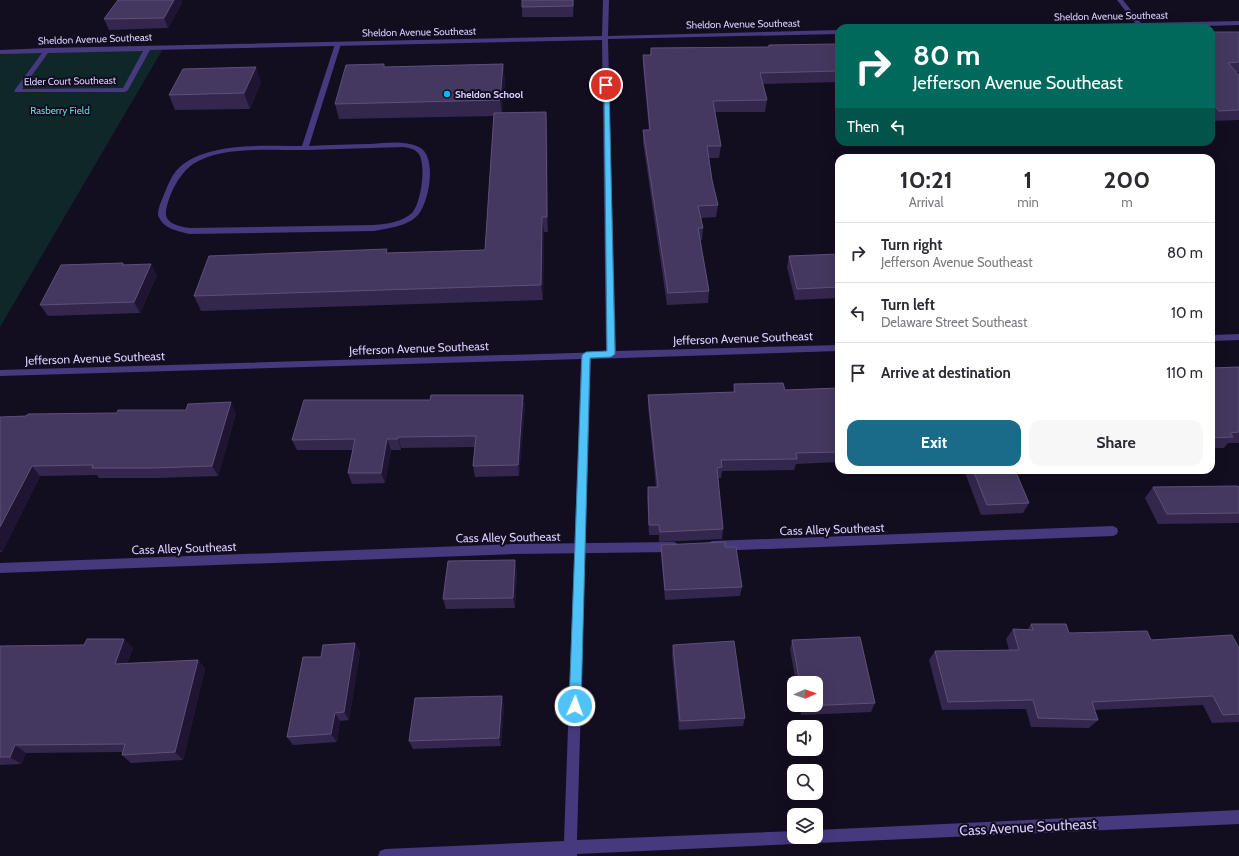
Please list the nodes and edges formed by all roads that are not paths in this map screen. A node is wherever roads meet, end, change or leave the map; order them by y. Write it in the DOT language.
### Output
graph roads {
  1 [pos="606,0"];
  2 [pos="1120,0"];
  3 [pos="1239,23"];
  4 [pos="1138,24"];
  5 [pos="1206,24"];
  6 [pos="835,32"];
  7 [pos="605,38"];
  8 [pos="338,44"];
  9 [pos="148,48"];
  10 [pos="46,50"];
  11 [pos="0,52"];
  12 [pos="306,148"];
  13 [pos="1239,337"];
  14 [pos="1215,338"];
  15 [pos="835,348"];
  16 [pos="611,354"];
  17 [pos="586,355"];
  18 [pos="0,373"];
  19 [pos="1113,531"];
  20 [pos="701,546"];
  21 [pos="685,547"];
  22 [pos="580,548"];
  23 [pos="0,568"];
  24 [pos="1239,817"];
  25 [pos="823,837"];
  26 [pos="787,839"];
  27 [pos="570,852"];
  28 [pos="385,856"];
  1 -- 7 [label="street"];
  2 -- 4 [label="street"];
  3 -- 5 [label="street, Sheldon Avenue Southeast"];
  6 -- 7 [label="street, Sheldon Avenue Southeast"];
  7 -- 8 [label="street, Sheldon Avenue Southeast"];
  7 -- 16 [label="street"];
  8 -- 9 [label="street, Sheldon Avenue Southeast"];
  8 -- 12 [label="street"];
  9 -- 10 [label="street, Sheldon Avenue Southeast"];
  9 -- 10 [label="street, Elder Court Southeast"];
  10 -- 11 [label="street, Sheldon Avenue Southeast"];
  12 -- 12 [label="street"];
  13 -- 14 [label="street"];
  15 -- 16 [label="street, Jefferson Avenue Southeast"];
  16 -- 17 [label="street, Jefferson Avenue Southeast"];
  17 -- 18 [label="street, Jefferson Avenue Southeast"];
  17 -- 22 [label="street"];
  19 -- 20 [label="street, Cass Alley Southeast"];
  21 -- 22 [label="street, Cass Alley Southeast"];
  22 -- 23 [label="street, Cass Alley Southeast"];
  22 -- 27 [label="street"];
  24 -- 25 [label="street, Cass Avenue Southeast"];
  26 -- 27 [label="street"];
  27 -- 28 [label="street"];
}
